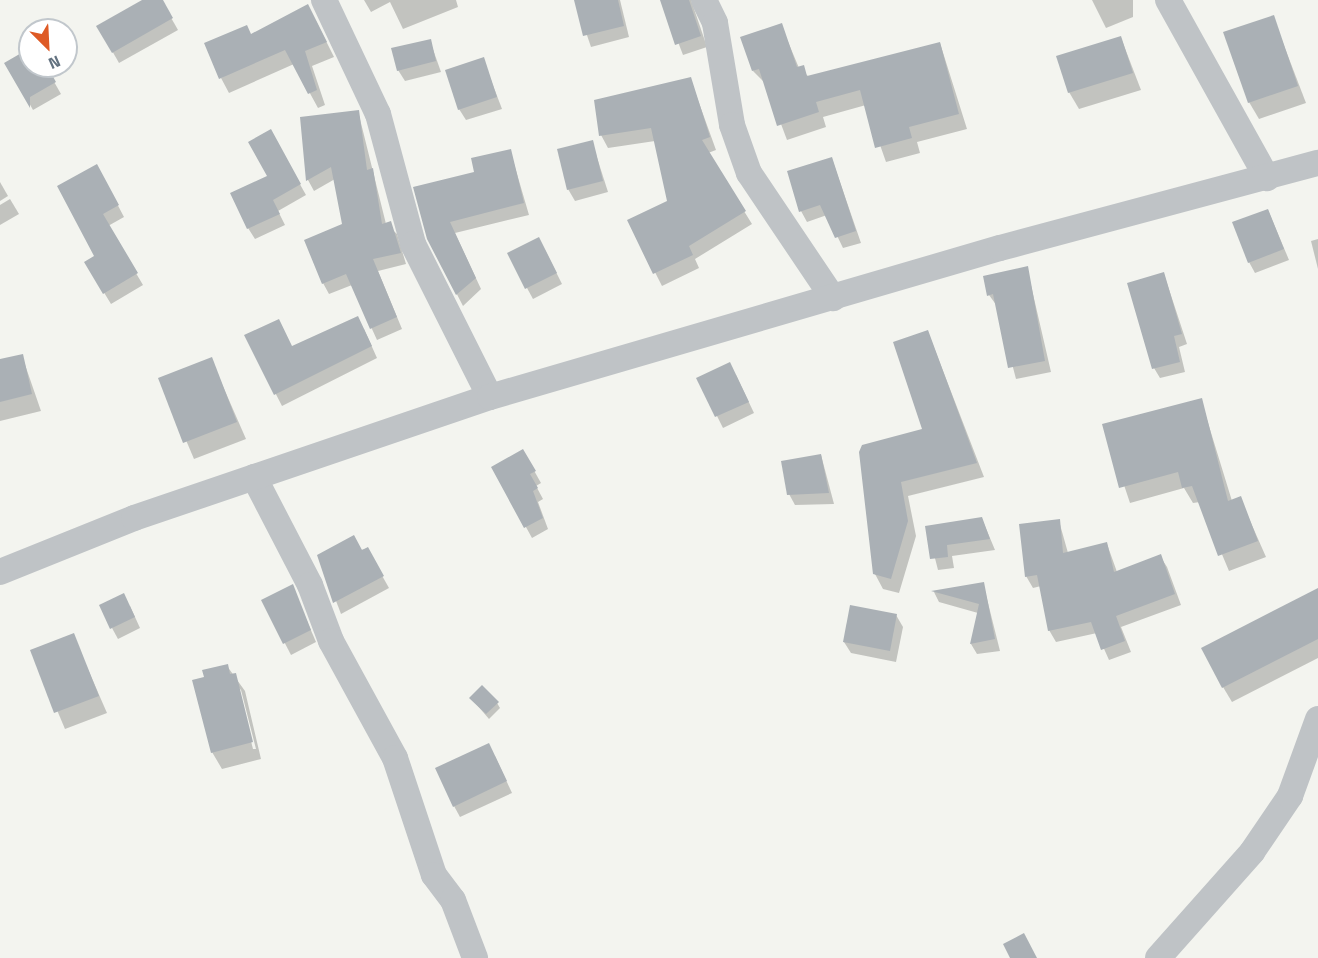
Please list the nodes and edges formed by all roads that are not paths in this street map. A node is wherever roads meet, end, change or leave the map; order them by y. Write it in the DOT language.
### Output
graph roads {
  1 [pos="324,0"];
  2 [pos="704,0"];
  3 [pos="1168,0"];
  4 [pos="1318,163"];
  5 [pos="1267,178"];
  6 [pos="833,298"];
  7 [pos="490,397"];
  8 [pos="254,477"];
  9 [pos="0,572"];
  10 [pos="1318,719"];
  11 [pos="475,958"];
  12 [pos="1158,958"];
  1 -- 7 [label="street"];
  2 -- 6 [label="street"];
  3 -- 5 [label="street"];
  4 -- 5 [label="street"];
  5 -- 6 [label="street"];
  6 -- 7 [label="street"];
  7 -- 8 [label="street"];
  8 -- 9 [label="street"];
  8 -- 11 [label="street"];
  10 -- 12 [label="street"];
}
